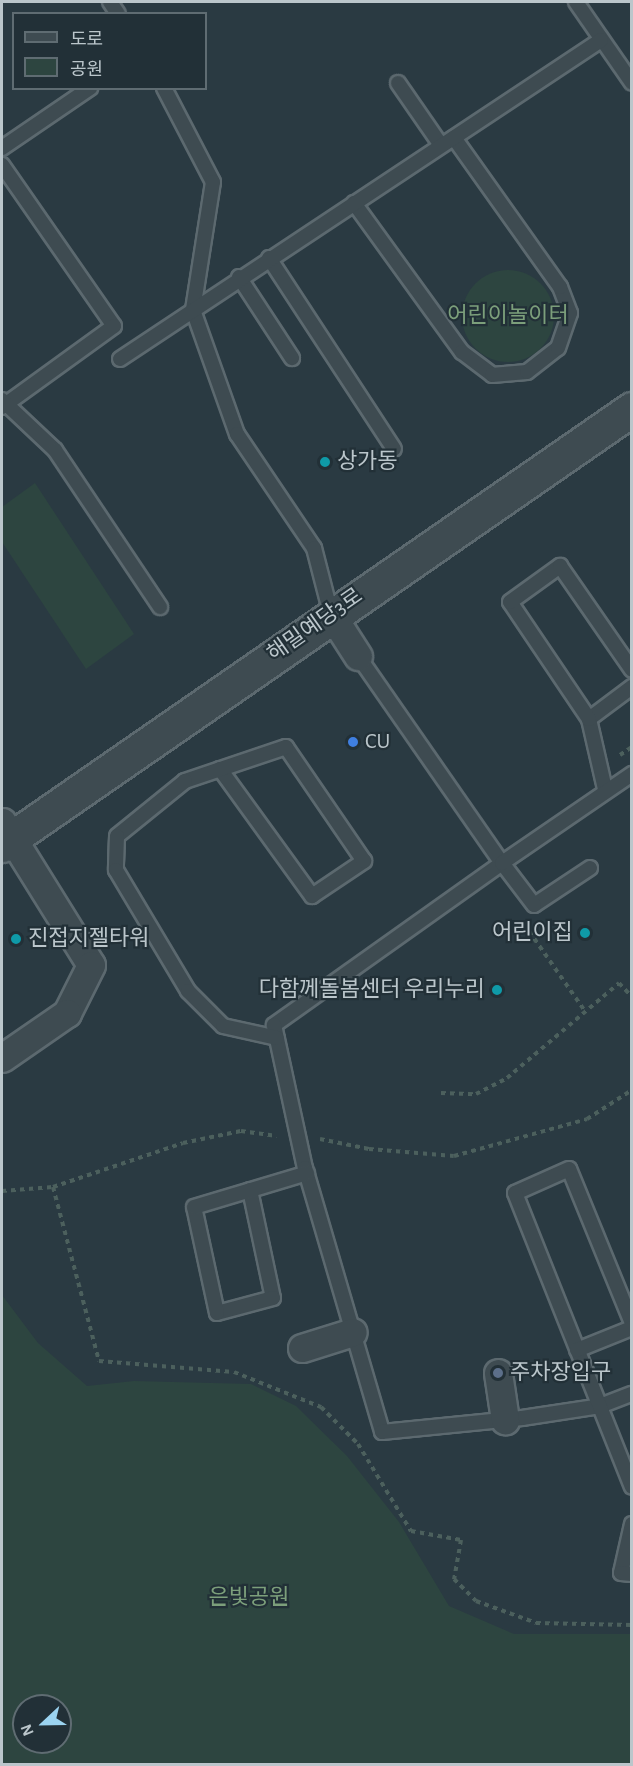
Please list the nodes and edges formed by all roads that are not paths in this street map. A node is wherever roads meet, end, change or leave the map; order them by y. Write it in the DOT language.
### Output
graph roads {
  1 [pos="576,2"];
  2 [pos="601,40"];
  3 [pos="398,82"];
  4 [pos="632,83"];
  5 [pos="87,90"];
  6 [pos="165,90"];
  7 [pos="454,138"];
  8 [pos="441,145"];
  9 [pos="2,148"];
  10 [pos="2,165"];
  11 [pos="354,203"];
  12 [pos="269,258"];
  13 [pos="239,277"];
  14 [pos="193,310"];
  15 [pos="292,358"];
  16 [pos="120,359"];
  17 [pos="3,404"];
  18 [pos="629,414"];
  19 [pos="394,449"];
  20 [pos="160,607"];
  21 [pos="331,614"];
  22 [pos="358,656"];
  23 [pos="632,670"];
  24 [pos="632,687"];
  25 [pos="589,719"];
  26 [pos="220,769"];
  27 [pos="632,774"];
  28 [pos="605,789"];
  29 [pos="6,835"];
  30 [pos="502,863"];
  31 [pos="590,868"];
  32 [pos="277,1038"];
  33 [pos="2,1058"];
  34 [pos="307,1173"];
  35 [pos="250,1190"];
  36 [pos="632,1323"];
  37 [pos="632,1328"];
  38 [pos="353,1332"];
  39 [pos="302,1348"];
  40 [pos="578,1350"];
  41 [pos="498,1373"];
  42 [pos="632,1394"];
  43 [pos="600,1406"];
  44 [pos="505,1420"];
  45 [pos="628,1467"];
  46 [pos="632,1486"];
  47 [pos="632,1524"];
  48 [pos="632,1574"];
  1 -- 2 [label="lane"];
  2 -- 4 [label="lane"];
  2 -- 7 [label="lane"];
  3 -- 8 [label="lane"];
  5 -- 9 [label="lane"];
  6 -- 14 [label="lane"];
  7 -- 8 [label="lane"];
  7 -- 11 [label="lane"];
  8 -- 11 [label="lane"];
  10 -- 17 [label="lane"];
  11 -- 12 [label="lane"];
  12 -- 13 [label="lane"];
  12 -- 19 [label="lane"];
  13 -- 14 [label="lane"];
  13 -- 15 [label="lane"];
  14 -- 16 [label="lane"];
  14 -- 21 [label="lane"];
  17 -- 20 [label="lane"];
  18 -- 21 [label="street, 해밀예당3로"];
  21 -- 22 [label="street"];
  21 -- 29 [label="street, 해밀예당3로"];
  22 -- 30 [label="lane"];
  23 -- 25 [label="lane"];
  24 -- 25 [label="lane"];
  25 -- 28 [label="lane"];
  26 -- 26 [label="lane"];
  26 -- 32 [label="lane"];
  27 -- 28 [label="lane"];
  28 -- 30 [label="lane"];
  29 -- 33 [label="street"];
  30 -- 31 [label="lane"];
  30 -- 32 [label="lane"];
  32 -- 34 [label="lane"];
  34 -- 35 [label="lane"];
  34 -- 38 [label="lane"];
  35 -- 35 [label="lane"];
  36 -- 40 [label="lane"];
  37 -- 40 [label="lane"];
  38 -- 39 [label="street"];
  38 -- 44 [label="lane"];
  40 -- 43 [label="lane"];
  41 -- 44 [label="street"];
  42 -- 43 [label="lane"];
  43 -- 44 [label="lane"];
  43 -- 45 [label="lane"];
  45 -- 46 [label="lane"];
  47 -- 48 [label="lane"];
}
